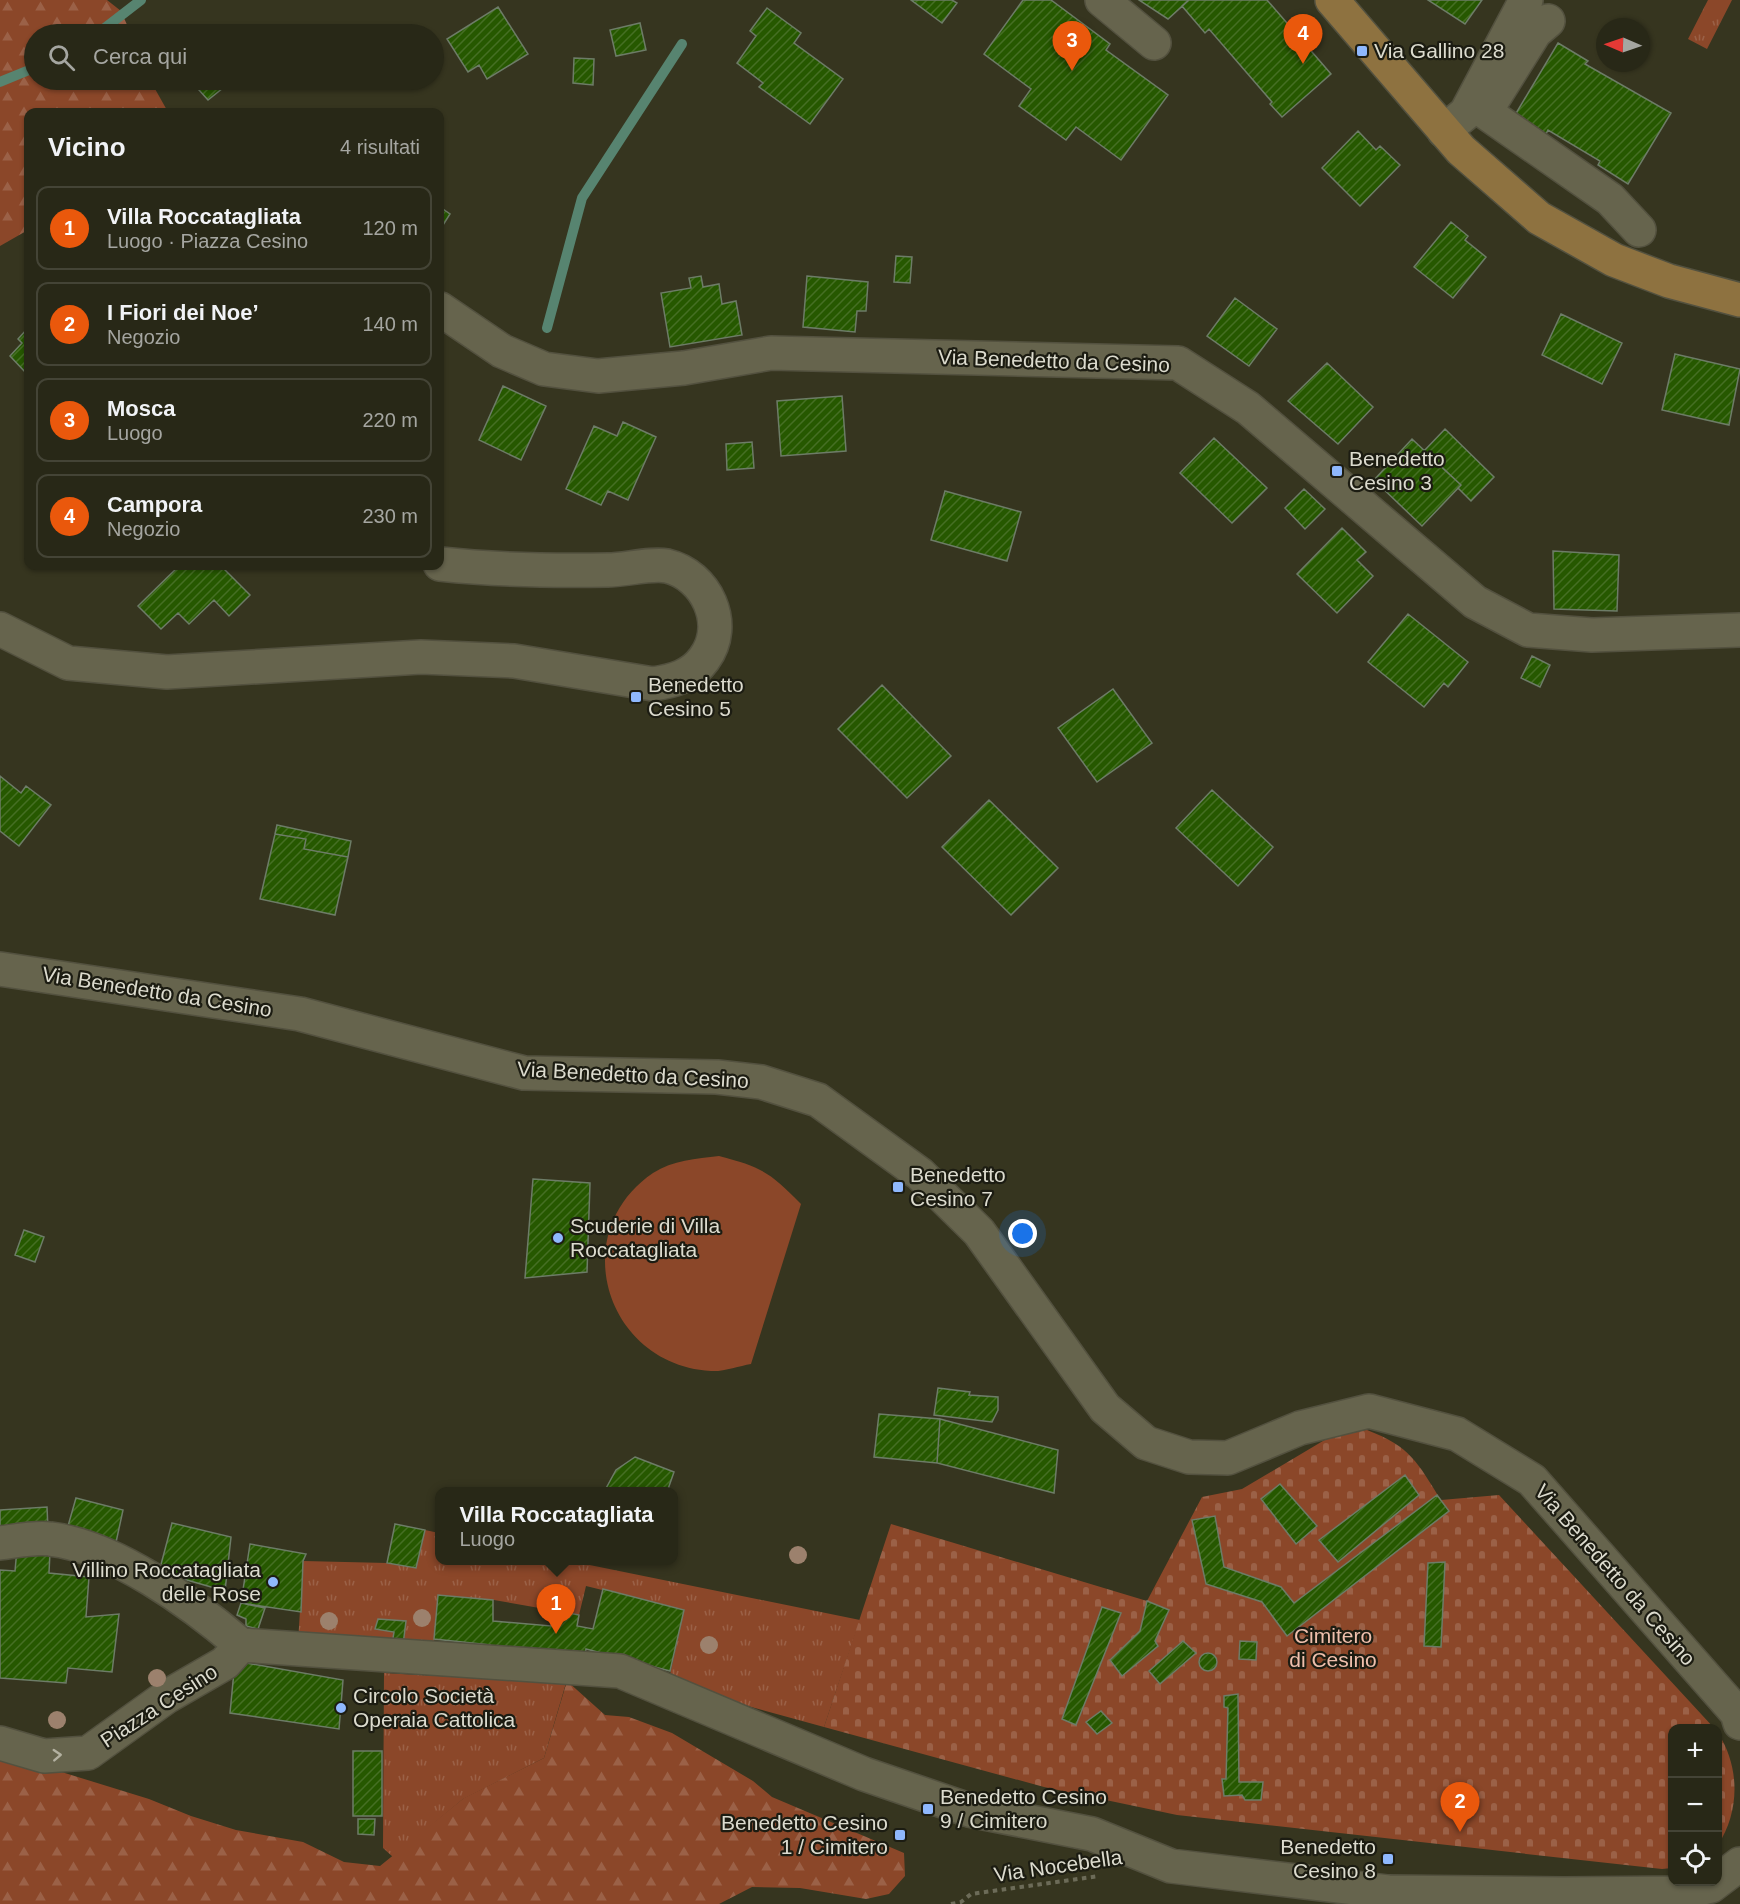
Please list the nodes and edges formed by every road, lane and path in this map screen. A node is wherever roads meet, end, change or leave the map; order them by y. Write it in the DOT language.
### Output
graph roads {
  1 [pos="1102,0"];
  2 [pos="1332,0"];
  3 [pos="1506,0"];
  4 [pos="1537,11"];
  5 [pos="1154,44"];
  6 [pos="1455,122"];
  7 [pos="1614,260"];
  8 [pos="1740,300"];
  9 [pos="444,312"];
  10 [pos="444,564"];
  11 [pos="0,628"];
  12 [pos="1740,630"];
  13 [pos="0,969"];
  14 [pos="0,1543"];
  15 [pos="241,1645"];
  16 [pos="1740,1723"];
  17 [pos="0,1743"];
  18 [pos="1740,1864"];
  19 [pos="1101,1876"];
  20 [pos="951,1904"];
  1 -- 5 [label="street"];
  2 -- 6 [label="main road"];
  3 -- 6 [label="street"];
  4 -- 6 [label="street"];
  4 -- 7 [label="street"];
  6 -- 7 [label="main road"];
  7 -- 8 [label="main road"];
  9 -- 12 [label="street, Via Benedetto da Cesino"];
  10 -- 11 [label="street"];
  13 -- 16 [label="street, Via Benedetto da Cesino"];
  14 -- 15 [label="street"];
  17 -- 15 [label="street, Piazza Cesino, one-way"];
  15 -- 18 [label="street"];
  19 -- 20 [label="path, Via Nocebella"];
}
